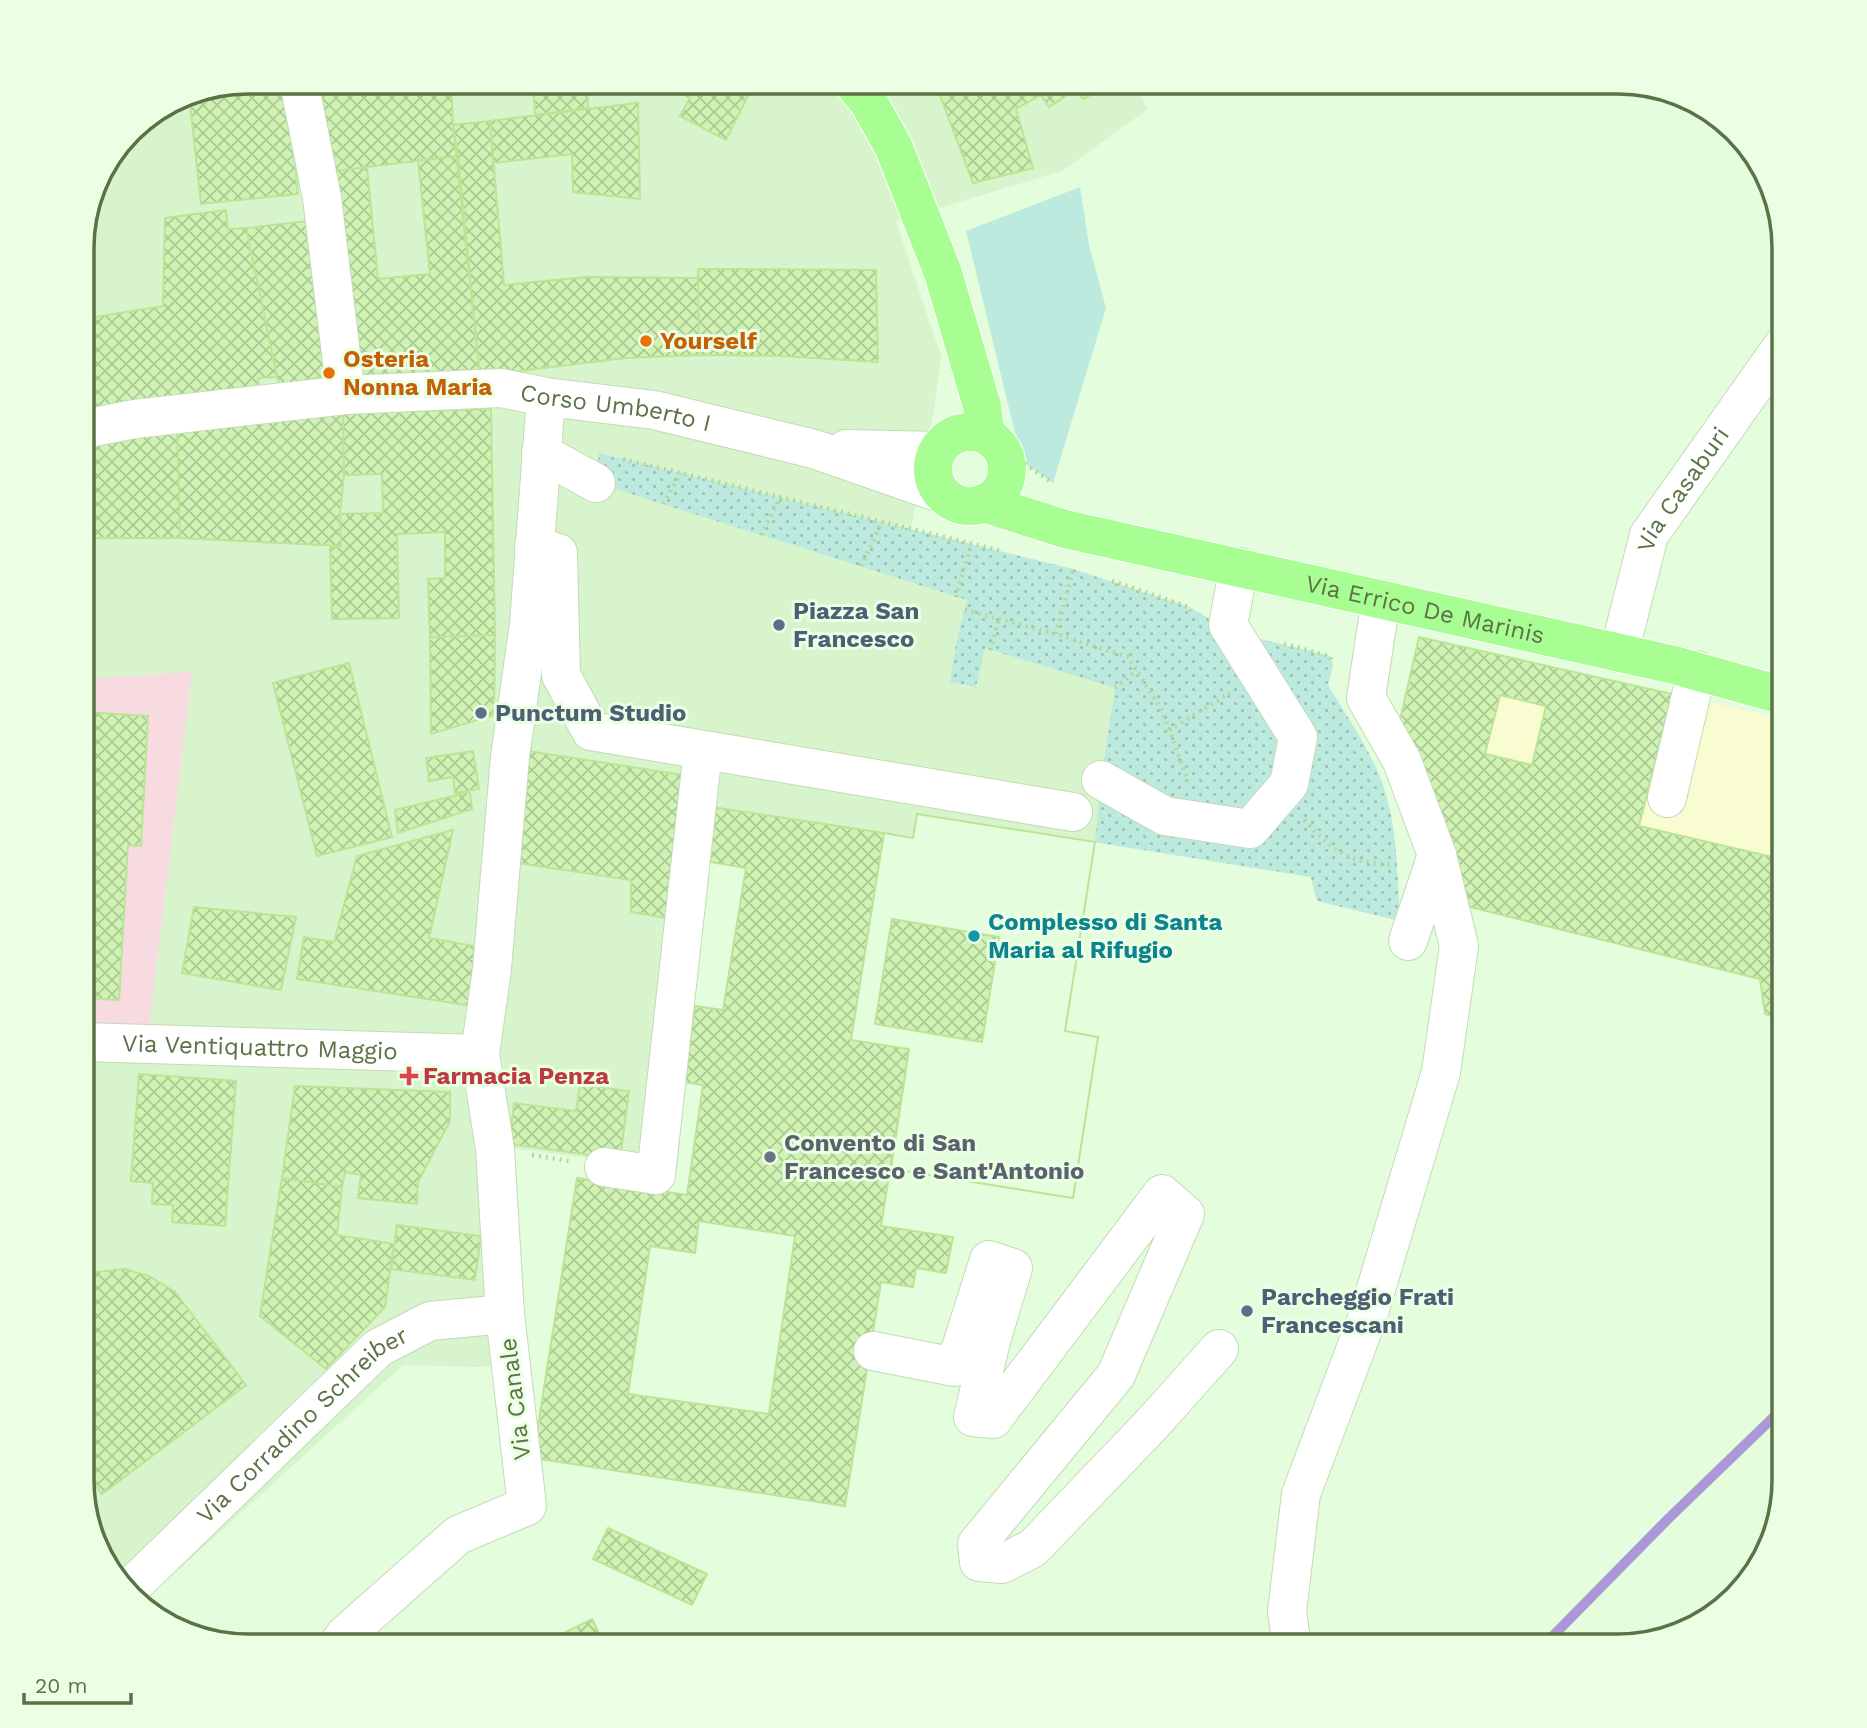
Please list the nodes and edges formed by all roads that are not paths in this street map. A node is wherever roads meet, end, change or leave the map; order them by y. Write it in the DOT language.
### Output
graph roads {
  1 [pos="302,95"];
  2 [pos="862,95"];
  3 [pos="1772,361"];
  4 [pos="346,395"];
  5 [pos="546,397"];
  6 [pos="95,427"];
  7 [pos="959,441"];
  8 [pos="814,449"];
  9 [pos="541,453"];
  10 [pos="1007,467"];
  11 [pos="604,470"];
  12 [pos="943,494"];
  13 [pos="983,503"];
  14 [pos="1065,529"];
  15 [pos="534,546"];
  16 [pos="1239,567"];
  17 [pos="1381,599"];
  18 [pos="1619,653"];
  19 [pos="1686,668"];
  20 [pos="1772,693"];
  21 [pos="703,750"];
  22 [pos="1101,780"];
  23 [pos="1667,797"];
  24 [pos="1073,812"];
  25 [pos="1437,855"];
  26 [pos="1408,941"];
  27 [pos="95,1042"];
  28 [pos="480,1054"];
  29 [pos="604,1167"];
  30 [pos="505,1314"];
  31 [pos="1219,1349"];
  32 [pos="873,1351"];
  33 [pos="135,1583"];
  34 [pos="346,1634"];
  35 [pos="1290,1634"];
  1 -- 4 [label="street"];
  2 -- 7 [label="main road"];
  3 -- 18 [label="street, Via Casaburi"];
  4 -- 5 [label="street, Corso Umberto I"];
  4 -- 6 [label="street, Corso Umberto I"];
  5 -- 8 [label="street, Corso Umberto I"];
  5 -- 9 [label="street"];
  7 -- 8 [label="street, Corso Umberto I"];
  7 -- 10 [label="main road"];
  7 -- 12 [label="main road"];
  8 -- 12 [label="street, Corso Umberto I"];
  9 -- 11 [label="street"];
  9 -- 15 [label="street"];
  10 -- 13 [label="main road"];
  10 -- 14 [label="main road"];
  12 -- 13 [label="main road"];
  13 -- 14 [label="main road, Via Errico De Marinis"];
  14 -- 16 [label="main road, Via Errico De Marinis"];
  15 -- 21 [label="street"];
  15 -- 28 [label="street"];
  16 -- 17 [label="main road, Via Errico De Marinis"];
  16 -- 22 [label="street"];
  17 -- 18 [label="main road, Via Errico De Marinis"];
  17 -- 25 [label="street"];
  18 -- 19 [label="main road, Via Errico De Marinis"];
  19 -- 20 [label="main road, Via Errico De Marinis"];
  19 -- 23 [label="street"];
  21 -- 24 [label="street"];
  21 -- 29 [label="street"];
  25 -- 26 [label="street"];
  25 -- 35 [label="street"];
  27 -- 28 [label="street, Via Ventiquattro Maggio"];
  28 -- 30 [label="street, Via Canale"];
  30 -- 33 [label="street, Via Corradino Schreiber"];
  30 -- 34 [label="street, Via Canale"];
  31 -- 32 [label="street"];
}
